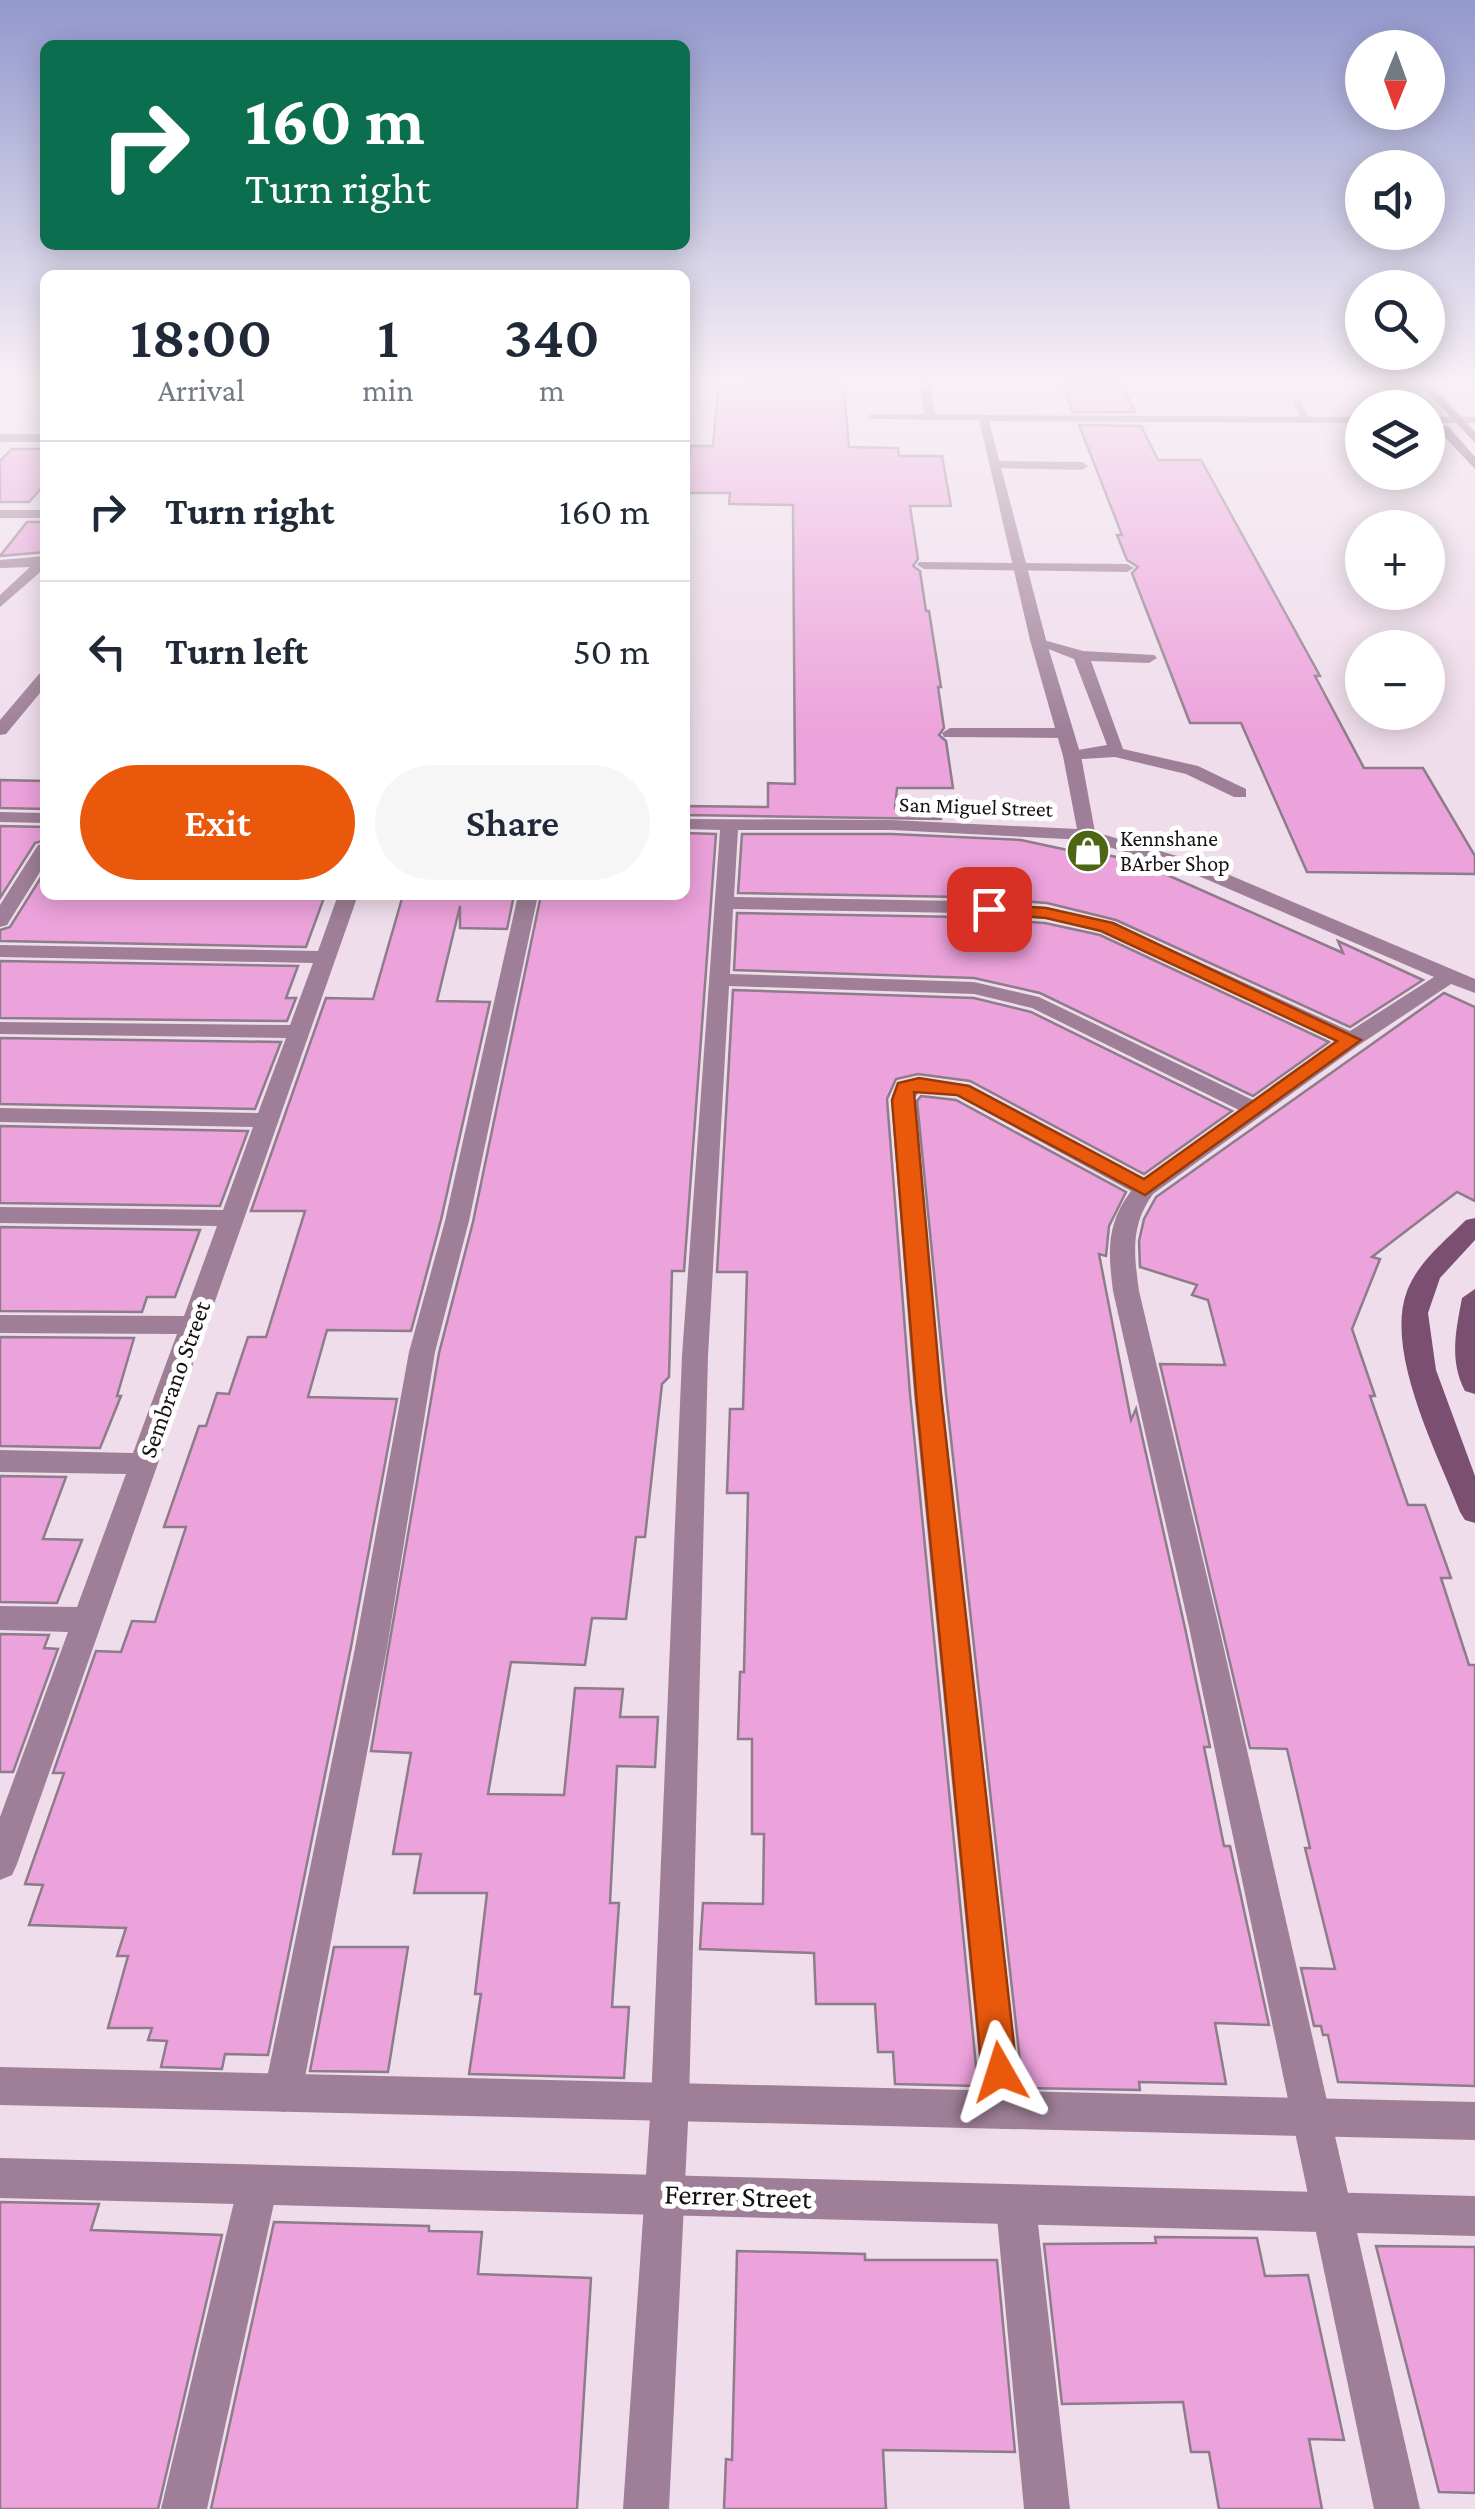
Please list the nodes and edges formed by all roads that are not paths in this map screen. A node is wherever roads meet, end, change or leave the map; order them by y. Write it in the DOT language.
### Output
graph roads {
  1 [pos="1002,498"];
  2 [pos="0,514"];
  3 [pos="40,514"];
  4 [pos="40,561"];
  5 [pos="0,564"];
  6 [pos="924,564"];
  7 [pos="40,565"];
  8 [pos="1020,567"];
  9 [pos="1127,568"];
  10 [pos="0,603"];
  11 [pos="1038,640"];
  12 [pos="1081,656"];
  13 [pos="1149,658"];
  14 [pos="40,683"];
  15 [pos="0,730"];
  16 [pos="950,733"];
  17 [pos="1065,733"];
  18 [pos="1115,752"];
  19 [pos="1072,756"];
  20 [pos="1240,793"];
  21 [pos="0,818"];
  22 [pos="40,818"];
  23 [pos="690,824"];
  24 [pos="729,824"];
  25 [pos="1087,834"];
  26 [pos="36,878"];
  27 [pos="346,900"];
  28 [pos="527,900"];
  29 [pos="724,903"];
  30 [pos="0,921"];
  31 [pos="0,950"];
  32 [pos="326,957"];
  33 [pos="720,980"];
  34 [pos="1462,982"];
  35 [pos="0,1028"];
  36 [pos="299,1032"];
  37 [pos="1351,1040"];
  38 [pos="1254,1109"];
  39 [pos="0,1115"];
  40 [pos="267,1120"];
  41 [pos="1145,1188"];
  42 [pos="0,1214"];
  43 [pos="232,1218"];
  44 [pos="1475,1226"];
  45 [pos="1475,1298"];
  46 [pos="0,1324"];
  47 [pos="193,1326"];
  48 [pos="1475,1384"];
  49 [pos="0,1460"];
  50 [pos="143,1464"];
  51 [pos="1475,1512"];
  52 [pos="0,1618"];
  53 [pos="88,1620"];
  54 [pos="10,1808"];
  55 [pos="0,1864"];
  56 [pos="0,2086"];
  57 [pos="283,2093"];
  58 [pos="670,2102"];
  59 [pos="1004,2110"];
  60 [pos="1309,2117"];
  61 [pos="1475,2120"];
  62 [pos="0,2178"];
  63 [pos="258,2185"];
  64 [pos="664,2194"];
  65 [pos="1016,2206"];
  66 [pos="1332,2213"];
  67 [pos="1475,2216"];
  68 [pos="184,2509"];
  69 [pos="646,2509"];
  70 [pos="1047,2509"];
  71 [pos="1397,2509"];
  1 -- 8 [label="street"];
  2 -- 3 [label="street"];
  4 -- 5 [label="street"];
  6 -- 8 [label="street"];
  7 -- 10 [label="street"];
  8 -- 9 [label="street"];
  8 -- 11 [label="street"];
  11 -- 12 [label="street"];
  11 -- 17 [label="street"];
  12 -- 13 [label="street"];
  12 -- 18 [label="street"];
  14 -- 15 [label="street"];
  16 -- 17 [label="street"];
  17 -- 19 [label="street"];
  18 -- 19 [label="street"];
  18 -- 20 [label="street"];
  19 -- 25 [label="street"];
  21 -- 22 [label="street"];
  23 -- 24 [label="street, San Miguel Street"];
  24 -- 25 [label="street, San Miguel Street"];
  24 -- 29 [label="street"];
  25 -- 34 [label="street, San Miguel Street"];
  26 -- 30 [label="street"];
  27 -- 32 [label="street, Sembrano Street"];
  28 -- 57 [label="street"];
  29 -- 33 [label="street"];
  29 -- 37 [label="street"];
  31 -- 32 [label="street"];
  32 -- 36 [label="street, Sembrano Street"];
  33 -- 38 [label="street"];
  33 -- 58 [label="street"];
  34 -- 37 [label="street"];
  35 -- 36 [label="street"];
  36 -- 40 [label="street, Sembrano Street"];
  37 -- 38 [label="street"];
  38 -- 41 [label="street"];
  39 -- 40 [label="street"];
  40 -- 43 [label="street, Sembrano Street"];
  41 -- 59 [label="street"];
  41 -- 60 [label="street"];
  42 -- 43 [label="street"];
  43 -- 47 [label="street, Sembrano Street"];
  44 -- 51 [label="main road"];
  45 -- 48 [label="main road"];
  46 -- 47 [label="street"];
  47 -- 50 [label="street, Sembrano Street"];
  49 -- 50 [label="street"];
  50 -- 53 [label="street, Sembrano Street"];
  52 -- 53 [label="street"];
  53 -- 54 [label="street, Sembrano Street"];
  54 -- 55 [label="street, Sembrano Street"];
  56 -- 57 [label="street"];
  57 -- 58 [label="street"];
  58 -- 59 [label="street"];
  58 -- 64 [label="street"];
  59 -- 60 [label="street"];
  60 -- 61 [label="street"];
  60 -- 66 [label="street"];
  62 -- 63 [label="street, Ferrer Street"];
  63 -- 64 [label="street, Ferrer Street"];
  63 -- 68 [label="street"];
  64 -- 65 [label="street, Ferrer Street"];
  64 -- 69 [label="street"];
  65 -- 66 [label="street, Ferrer Street"];
  65 -- 70 [label="street"];
  66 -- 67 [label="street, Ferrer Street"];
  66 -- 71 [label="street"];
}
